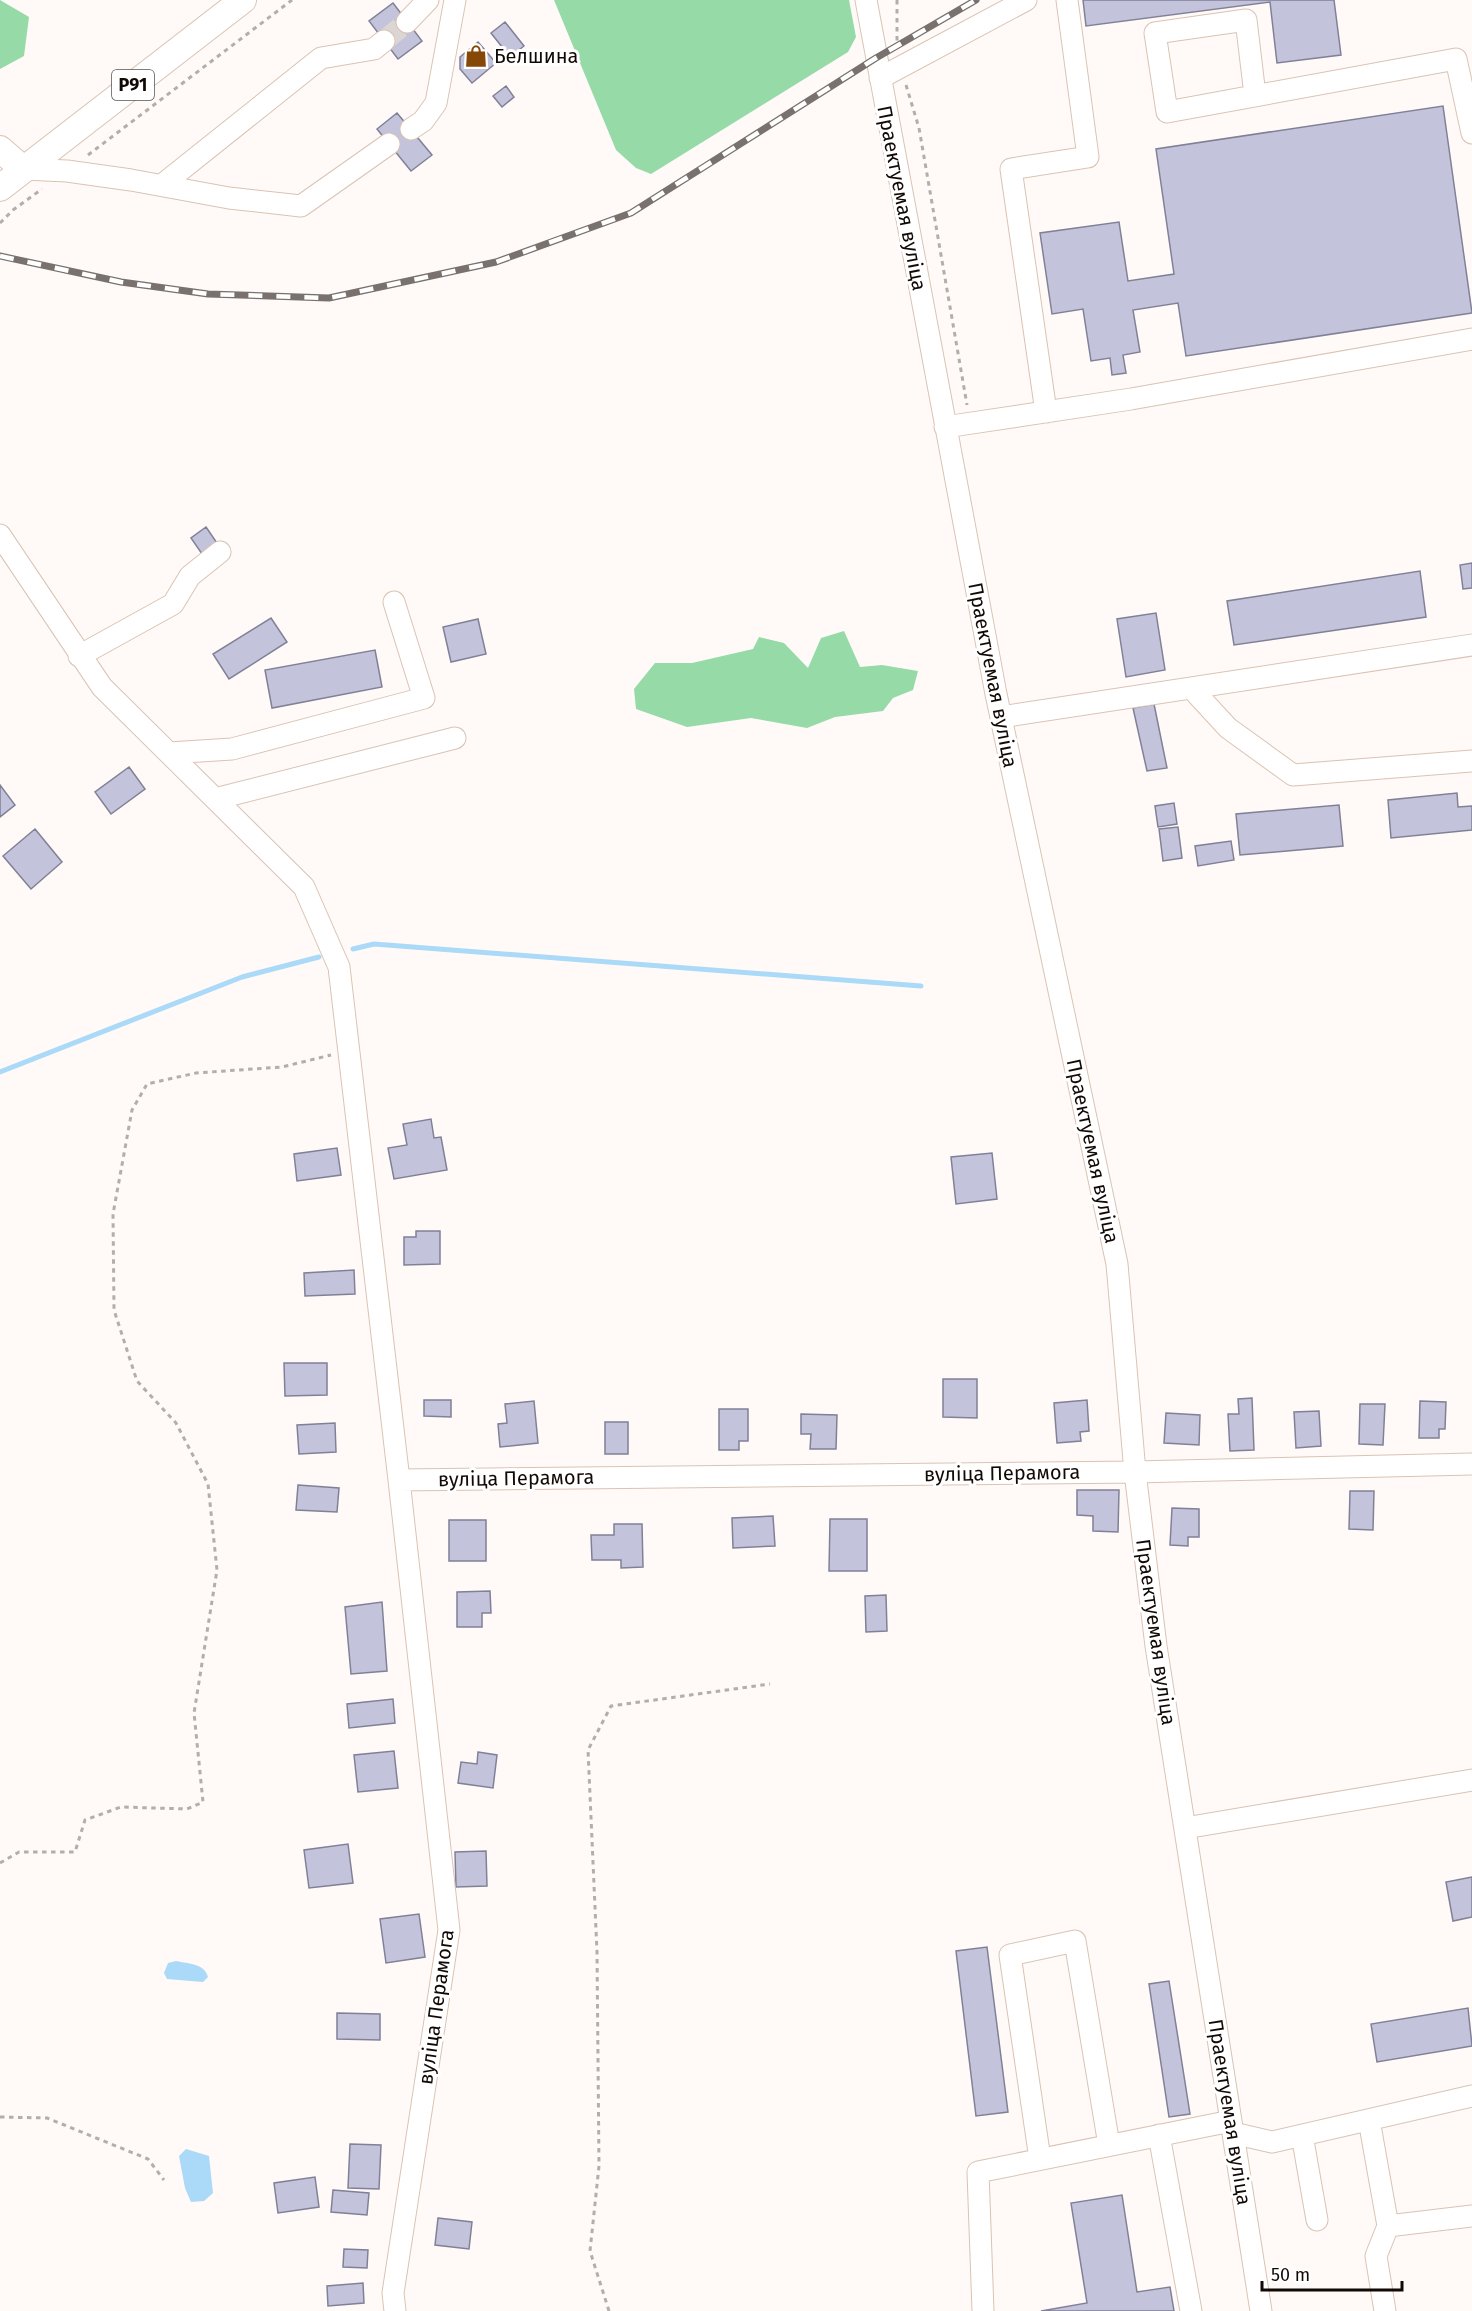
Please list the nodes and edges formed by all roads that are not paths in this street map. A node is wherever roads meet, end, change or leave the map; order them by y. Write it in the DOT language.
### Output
graph roads {
  1 [pos="243,0"];
  2 [pos="428,0"];
  3 [pos="455,0"];
  4 [pos="866,0"];
  5 [pos="1026,0"];
  6 [pos="1067,0"];
  7 [pos="407,22"];
  8 [pos="384,41"];
  9 [pos="880,78"];
  10 [pos="1255,95"];
  11 [pos="411,129"];
  12 [pos="1472,133"];
  13 [pos="389,144"];
  14 [pos="0,149"];
  15 [pos="23,169"];
  16 [pos="162,185"];
  17 [pos="0,188"];
  18 [pos="1472,339"];
  19 [pos="1046,412"];
  20 [pos="945,427"];
  21 [pos="0,535"];
  22 [pos="220,552"];
  23 [pos="394,602"];
  24 [pos="1472,645"];
  25 [pos="79,656"];
  26 [pos="1192,689"];
  27 [pos="1001,717"];
  28 [pos="455,738"];
  29 [pos="169,753"];
  30 [pos="1472,761"];
  31 [pos="215,799"];
  32 [pos="1472,1464"];
  33 [pos="1135,1472"];
  34 [pos="399,1480"];
  35 [pos="1472,1780"];
  36 [pos="1185,1828"];
  37 [pos="1472,2096"];
  38 [pos="1369,2120"];
  39 [pos="1232,2127"];
  40 [pos="1159,2135"];
  41 [pos="1302,2135"];
  42 [pos="1109,2145"];
  43 [pos="1041,2159"];
  44 [pos="1472,2216"];
  45 [pos="1317,2220"];
  46 [pos="1388,2226"];
  47 [pos="395,2311"];
  48 [pos="983,2311"];
  49 [pos="1191,2311"];
  50 [pos="1261,2311"];
  51 [pos="1385,2311"];
  1 -- 15 [label="main road, Р91"];
  2 -- 7 [label="street"];
  3 -- 11 [label="street"];
  4 -- 9 [label="street, Праектуемая вуліца"];
  5 -- 9 [label="street"];
  6 -- 19 [label="street"];
  8 -- 16 [label="street"];
  9 -- 20 [label="street, Праектуемая вуліца"];
  10 -- 10 [label="street"];
  10 -- 12 [label="street"];
  13 -- 16 [label="street"];
  14 -- 15 [label="main road"];
  15 -- 16 [label="street"];
  15 -- 17 [label="main road, Р91"];
  18 -- 19 [label="street"];
  19 -- 20 [label="street"];
  20 -- 27 [label="street, Праектуемая вуліца"];
  21 -- 25 [label="street"];
  22 -- 25 [label="street"];
  23 -- 29 [label="street"];
  24 -- 26 [label="street"];
  25 -- 29 [label="street"];
  26 -- 27 [label="street"];
  26 -- 30 [label="street"];
  27 -- 33 [label="street, Праектуемая вуліца"];
  28 -- 31 [label="street"];
  29 -- 31 [label="street"];
  31 -- 34 [label="street"];
  32 -- 33 [label="street, вуліца Перамога"];
  33 -- 34 [label="street, вуліца Перамога"];
  33 -- 36 [label="street, Праектуемая вуліца"];
  34 -- 47 [label="street, вуліца Перамога"];
  35 -- 36 [label="street"];
  36 -- 39 [label="street, Праектуемая вуліца"];
  37 -- 38 [label="street"];
  38 -- 41 [label="street"];
  38 -- 46 [label="street"];
  39 -- 40 [label="street"];
  39 -- 41 [label="street"];
  39 -- 50 [label="street, Праектуемая вуліца"];
  40 -- 42 [label="street"];
  40 -- 49 [label="street"];
  41 -- 45 [label="street"];
  42 -- 43 [label="street"];
  42 -- 43 [label="street"];
  43 -- 48 [label="street"];
  44 -- 46 [label="street"];
  46 -- 51 [label="street"];
}
